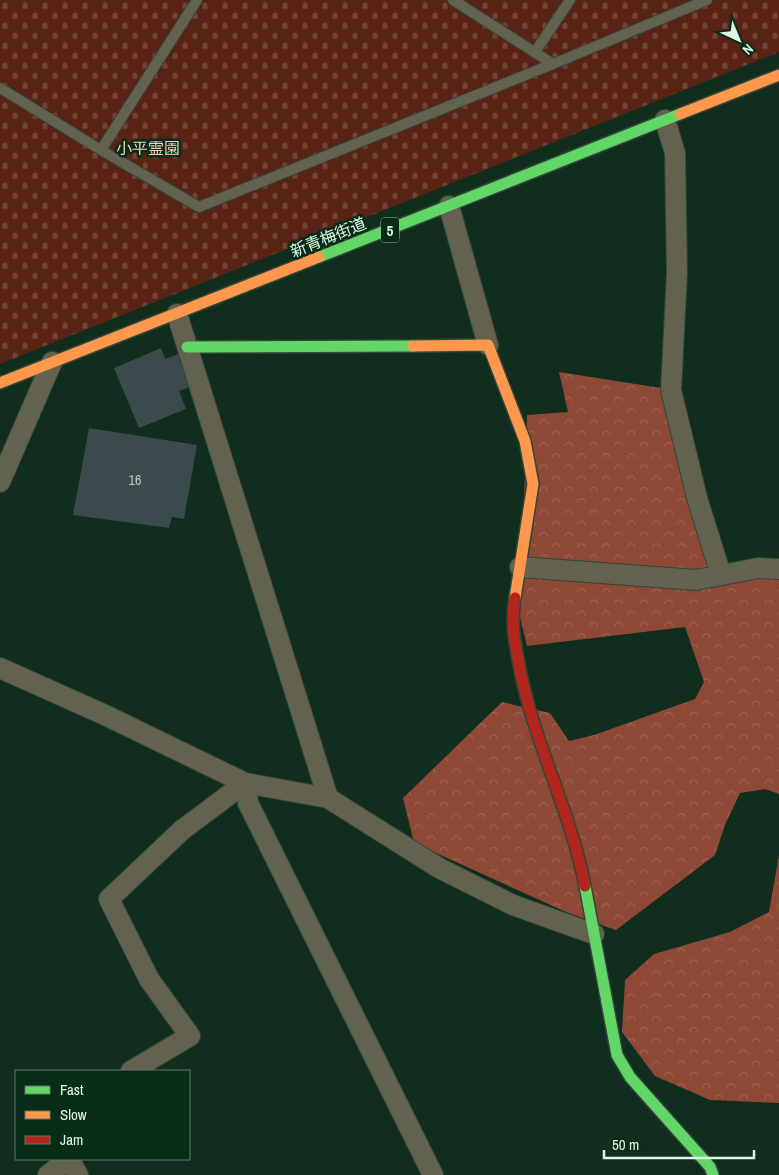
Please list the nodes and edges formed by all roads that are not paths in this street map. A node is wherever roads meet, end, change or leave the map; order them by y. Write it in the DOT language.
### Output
graph roads {
  1 [pos="197,0"];
  2 [pos="453,0"];
  3 [pos="570,0"];
  4 [pos="707,0"];
  5 [pos="535,52"];
  6 [pos="553,64"];
  7 [pos="779,74"];
  8 [pos="0,88"];
  9 [pos="665,120"];
  10 [pos="101,150"];
  11 [pos="449,206"];
  12 [pos="176,314"];
  13 [pos="488,345"];
  14 [pos="186,347"];
  15 [pos="52,362"];
  16 [pos="0,383"];
  17 [pos="0,482"];
  18 [pos="520,568"];
  19 [pos="779,569"];
  20 [pos="721,575"];
  21 [pos="0,668"];
  22 [pos="245,784"];
  23 [pos="328,798"];
  24 [pos="594,934"];
  25 [pos="134,1070"];
  26 [pos="68,1160"];
  27 [pos="70,1160"];
  28 [pos="48,1175"];
  29 [pos="78,1175"];
  30 [pos="433,1175"];
  31 [pos="713,1175"];
  1 -- 10 [label="lane"];
  2 -- 5 [label="lane"];
  3 -- 5 [label="lane"];
  4 -- 6 [label="lane"];
  5 -- 6 [label="lane"];
  6 -- 10 [label="lane"];
  7 -- 9 [label="street, 新青梅街道 / 5"];
  8 -- 10 [label="lane"];
  9 -- 11 [label="street, 新青梅街道 / 5"];
  9 -- 20 [label="street"];
  11 -- 12 [label="street, 新青梅街道 / 5"];
  11 -- 13 [label="street"];
  12 -- 14 [label="street"];
  12 -- 15 [label="street, 新青梅街道 / 5"];
  13 -- 14 [label="street"];
  13 -- 18 [label="street"];
  14 -- 23 [label="street"];
  15 -- 16 [label="street, 新青梅街道 / 5"];
  15 -- 17 [label="street"];
  18 -- 20 [label="street"];
  18 -- 24 [label="street"];
  19 -- 20 [label="street"];
  21 -- 22 [label="street"];
  22 -- 23 [label="street"];
  22 -- 25 [label="street"];
  22 -- 30 [label="street"];
  23 -- 24 [label="street"];
  24 -- 31 [label="street"];
  26 -- 28 [label="street"];
  27 -- 29 [label="street"];
}
